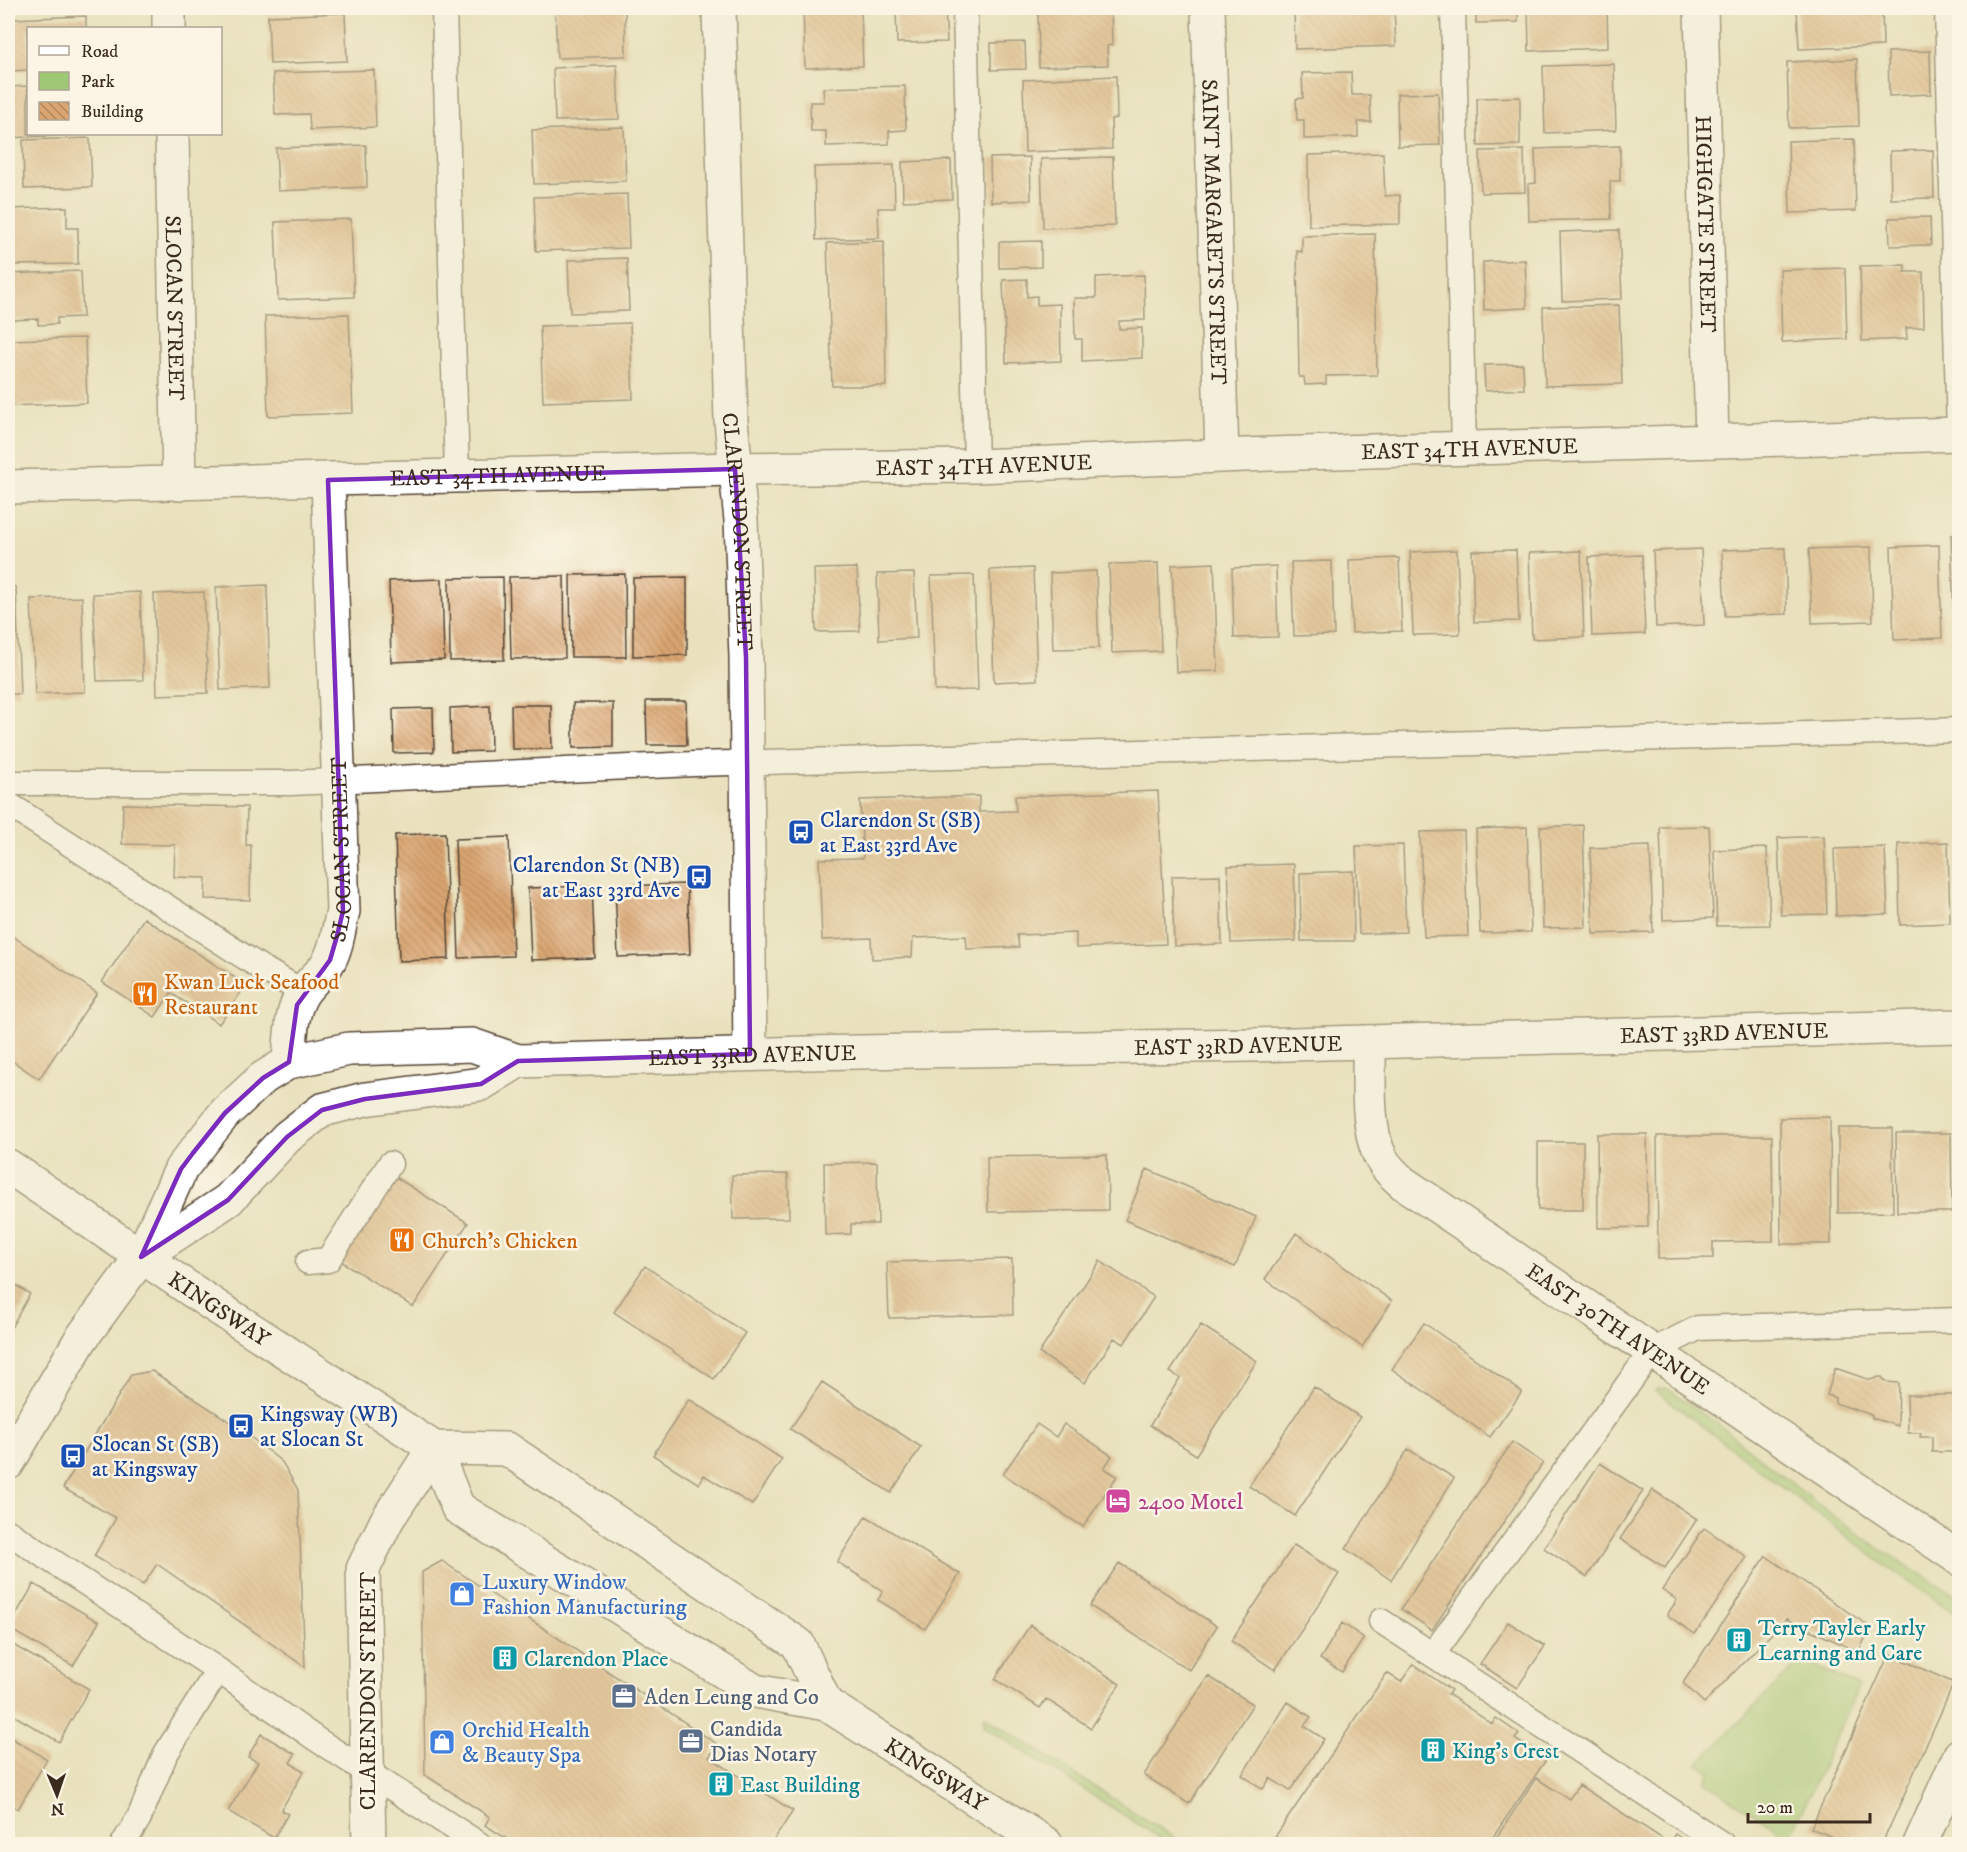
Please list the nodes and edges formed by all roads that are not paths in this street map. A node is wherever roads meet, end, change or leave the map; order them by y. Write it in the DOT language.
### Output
graph roads {
  1 [pos="169,8"];
  2 [pos="444,8"];
  3 [pos="719,8"];
  4 [pos="965,8"];
  5 [pos="1208,8"];
  6 [pos="1454,8"];
  7 [pos="1701,8"];
  8 [pos="1947,8"];
  9 [pos="169,27"];
  10 [pos="172,135"];
  11 [pos="1959,434"];
  12 [pos="1712,441"];
  13 [pos="1464,448"];
  14 [pos="1222,455"];
  15 [pos="976,466"];
  16 [pos="735,469"];
  17 [pos="457,477"];
  18 [pos="328,480"];
  19 [pos="179,484"];
  20 [pos="8,487"];
  21 [pos="1959,730"];
  22 [pos="747,764"];
  23 [pos="338,780"];
  24 [pos="8,783"];
  25 [pos="8,804"];
  26 [pos="303,992"];
  27 [pos="1959,1026"];
  28 [pos="1369,1042"];
  29 [pos="750,1054"];
  30 [pos="518,1061"];
  31 [pos="289,1062"];
  32 [pos="390,1164"];
  33 [pos="8,1166"];
  34 [pos="141,1257"];
  35 [pos="308,1262"];
  36 [pos="1959,1320"];
  37 [pos="1652,1351"];
  38 [pos="434,1448"];
  39 [pos="8,1463"];
  40 [pos="8,1532"];
  41 [pos="1959,1560"];
  42 [pos="1381,1621"];
  43 [pos="1433,1654"];
  44 [pos="218,1670"];
  45 [pos="826,1704"];
  46 [pos="1959,1755"];
  47 [pos="366,1771"];
  48 [pos="123,1845"];
  49 [pos="369,1845"];
  50 [pos="479,1845"];
  51 [pos="1046,1845"];
  52 [pos="1722,1845"];
  53 [pos="1920,1845"];
  1 -- 9 [label="street"];
  2 -- 17 [label="lane"];
  3 -- 16 [label="street, CLARENDON STREET"];
  4 -- 15 [label="lane"];
  5 -- 14 [label="street, SAINT MARGARETS STREET"];
  6 -- 13 [label="lane"];
  7 -- 12 [label="street, HIGHGATE STREET"];
  8 -- 11 [label="lane"];
  10 -- 19 [label="street, SLOCAN STREET"];
  11 -- 12 [label="street, EAST 34TH AVENUE"];
  12 -- 13 [label="street, EAST 34TH AVENUE"];
  13 -- 14 [label="street, EAST 34TH AVENUE"];
  14 -- 15 [label="street, EAST 34TH AVENUE"];
  15 -- 16 [label="street, EAST 34TH AVENUE"];
  16 -- 17 [label="street, EAST 34TH AVENUE"];
  16 -- 22 [label="street, CLARENDON STREET"];
  17 -- 18 [label="street, EAST 34TH AVENUE"];
  18 -- 19 [label="street, EAST 34TH AVENUE"];
  18 -- 23 [label="street, SLOCAN STREET"];
  19 -- 20 [label="street, EAST 34TH AVENUE"];
  21 -- 22 [label="lane"];
  22 -- 23 [label="lane"];
  22 -- 29 [label="street, CLARENDON STREET"];
  23 -- 24 [label="lane"];
  23 -- 26 [label="street, SLOCAN STREET"];
  25 -- 26 [label="lane"];
  26 -- 31 [label="street, SLOCAN STREET"];
  27 -- 28 [label="street, EAST 33RD AVENUE"];
  28 -- 29 [label="street, EAST 33RD AVENUE"];
  28 -- 37 [label="street, EAST 30TH AVENUE"];
  29 -- 30 [label="street, EAST 33RD AVENUE"];
  30 -- 31 [label="street, EAST 33RD AVENUE"];
  30 -- 34 [label="street"];
  31 -- 34 [label="street"];
  32 -- 35 [label="lane"];
  33 -- 34 [label="street, KINGSWAY"];
  34 -- 38 [label="street, KINGSWAY"];
  34 -- 39 [label="street"];
  36 -- 37 [label="lane"];
  37 -- 41 [label="street, EAST 30TH AVENUE"];
  37 -- 43 [label="lane"];
  38 -- 45 [label="street, KINGSWAY"];
  38 -- 45 [label="street"];
  38 -- 47 [label="street, CLARENDON STREET"];
  40 -- 44 [label="lane"];
  42 -- 43 [label="lane"];
  43 -- 52 [label="lane"];
  44 -- 47 [label="lane"];
  44 -- 48 [label="lane"];
  45 -- 51 [label="street, KINGSWAY"];
  46 -- 53 [label="street"];
  47 -- 49 [label="street, CLARENDON STREET"];
  47 -- 50 [label="lane"];
}
